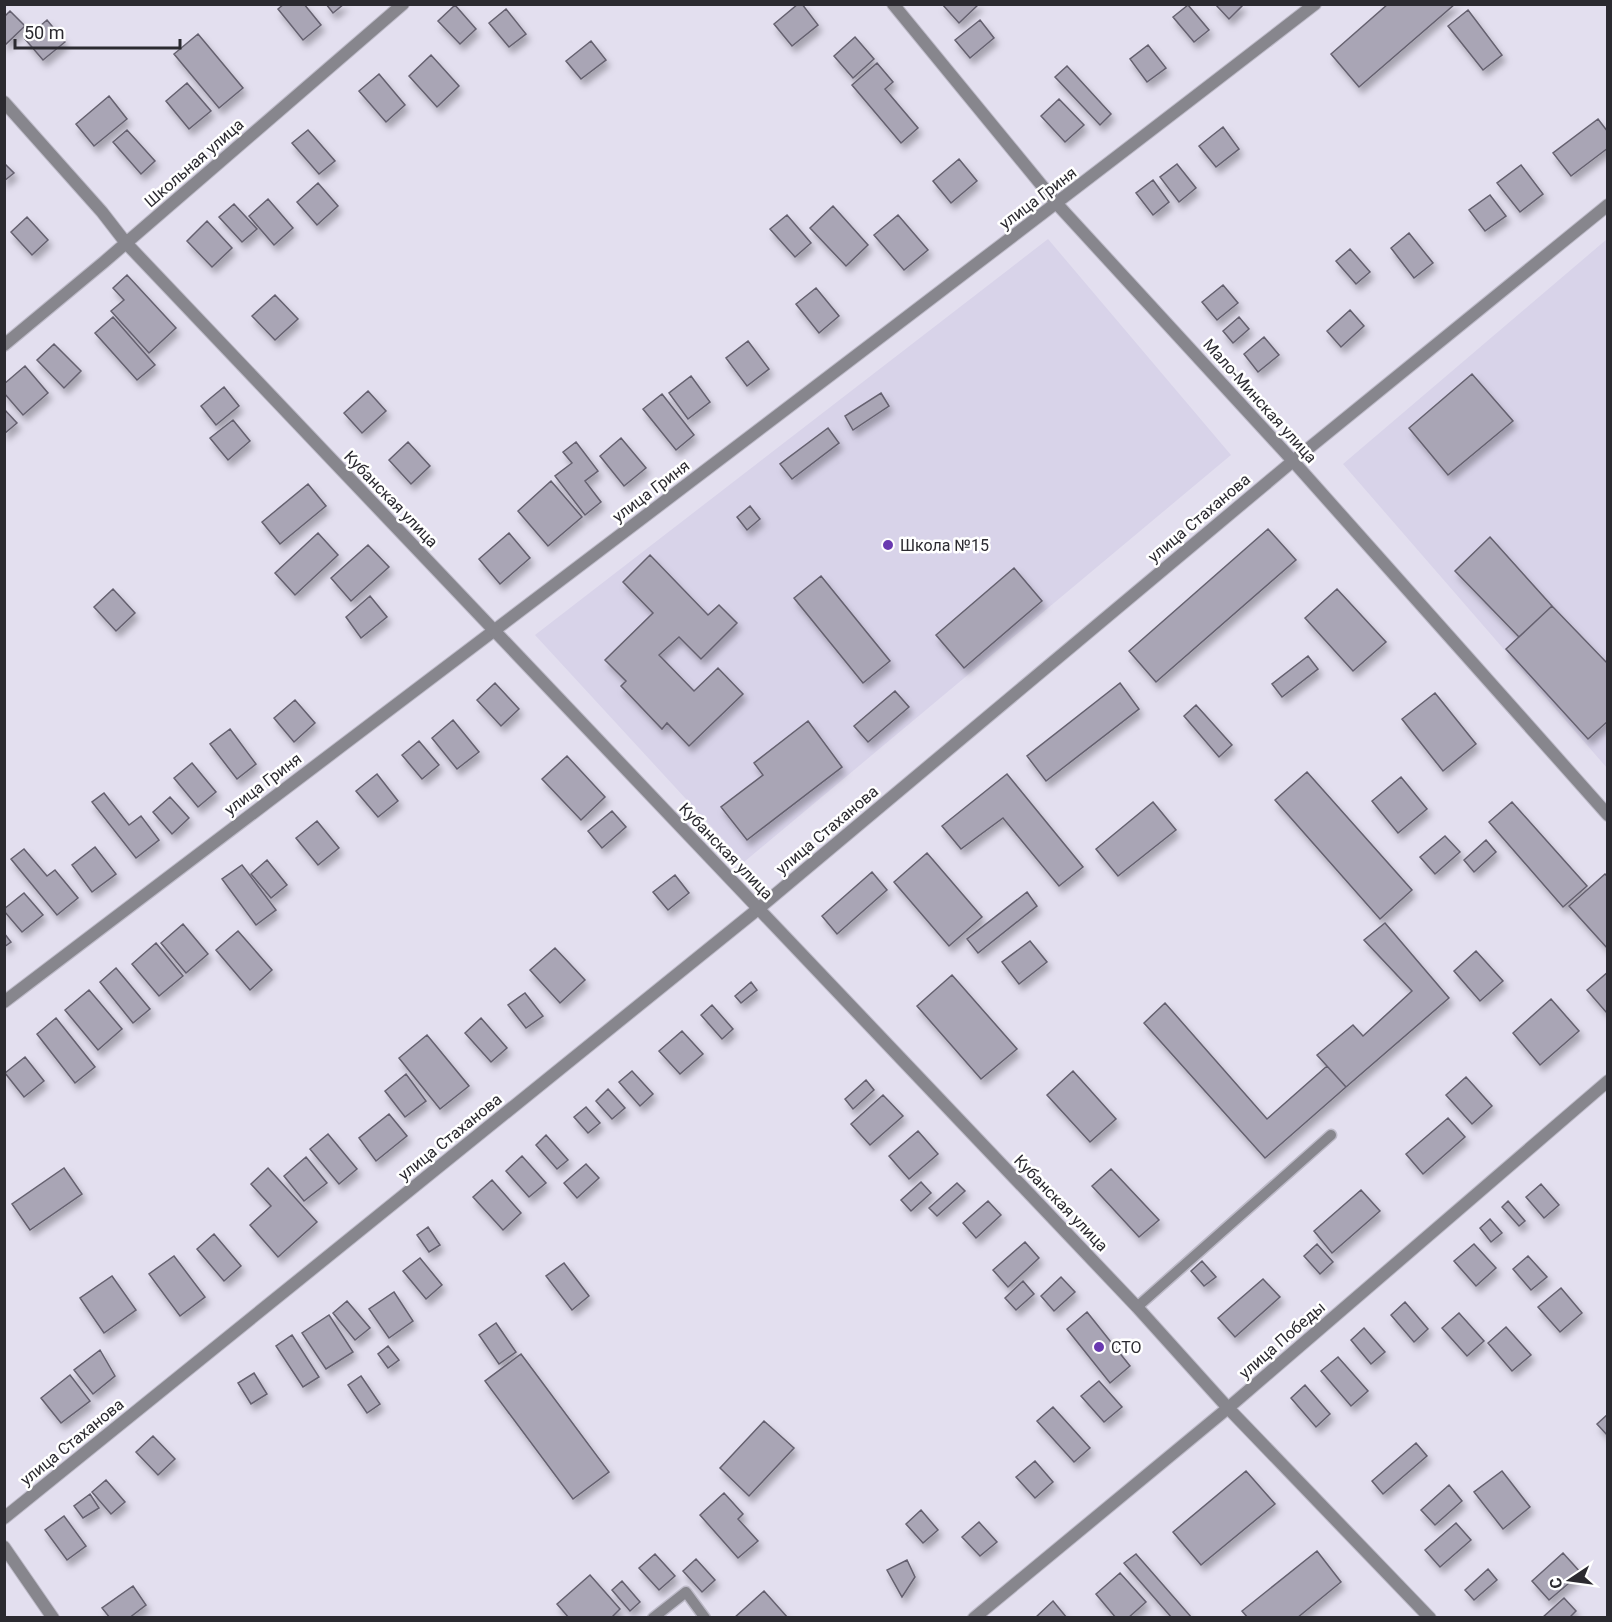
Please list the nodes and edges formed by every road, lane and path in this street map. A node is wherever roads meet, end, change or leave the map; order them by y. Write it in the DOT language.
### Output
graph roads {
  1 [pos="403,4"];
  2 [pos="894,4"];
  3 [pos="1316,4"];
  4 [pos="4,102"];
  5 [pos="1058,204"];
  6 [pos="1608,205"];
  7 [pos="126,243"];
  8 [pos="4,345"];
  9 [pos="1293,461"];
  10 [pos="493,630"];
  11 [pos="1608,815"];
  12 [pos="758,909"];
  13 [pos="4,1002"];
  14 [pos="1608,1081"];
  15 [pos="1331,1135"];
  16 [pos="1137,1307"];
  17 [pos="1228,1408"];
  18 [pos="4,1518"];
  19 [pos="4,1547"];
  20 [pos="53,1617"];
  21 [pos="654,1617"];
  22 [pos="705,1617"];
  23 [pos="974,1617"];
  24 [pos="1431,1617"];
  1 -- 7 [label="street, Школьная улица"];
  2 -- 5 [label="street, Мало-Минская улица"];
  3 -- 5 [label="street, улица Гриня"];
  4 -- 7 [label="street, Кубанская улица"];
  5 -- 9 [label="street, Мало-Минская улица"];
  5 -- 10 [label="street, улица Гриня"];
  6 -- 9 [label="street, улица Стаханова"];
  7 -- 8 [label="street, Школьная улица"];
  7 -- 10 [label="street, Кубанская улица"];
  9 -- 11 [label="street, Мало-Минская улица"];
  9 -- 12 [label="street, улица Стаханова"];
  10 -- 12 [label="street, Кубанская улица"];
  10 -- 13 [label="street, улица Гриня"];
  12 -- 16 [label="street, Кубанская улица"];
  12 -- 18 [label="street, улица Стаханова"];
  14 -- 17 [label="street, улица Победы"];
  15 -- 16 [label="lane"];
  16 -- 17 [label="street, Кубанская улица"];
  17 -- 23 [label="street, улица Победы"];
  17 -- 24 [label="street, Кубанская улица"];
  19 -- 20 [label="street"];
  21 -- 22 [label="lane"];
}
